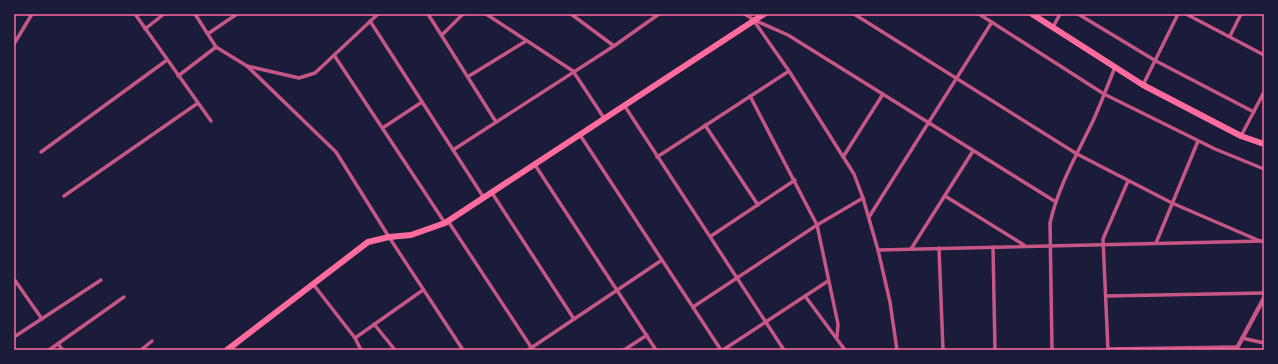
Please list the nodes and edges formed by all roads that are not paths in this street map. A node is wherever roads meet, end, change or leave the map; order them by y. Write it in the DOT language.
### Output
graph roads {
  1 [pos="32,14"];
  2 [pos="135,14"];
  3 [pos="164,14"];
  4 [pos="195,14"];
  5 [pos="237,14"];
  6 [pos="378,14"];
  7 [pos="428,14"];
  8 [pos="463,14"];
  9 [pos="486,14"];
  10 [pos="571,14"];
  11 [pos="657,14"];
  12 [pos="745,14"];
  13 [pos="764,14"];
  14 [pos="854,14"];
  15 [pos="979,14"];
  16 [pos="1032,14"];
  17 [pos="1060,14"];
  18 [pos="1078,14"];
  19 [pos="1178,14"];
  20 [pos="1186,14"];
  21 [pos="1241,14"];
  22 [pos="754,20"];
  23 [pos="370,21"];
  24 [pos="992,22"];
  25 [pos="1053,27"];
  26 [pos="145,29"];
  27 [pos="209,34"];
  28 [pos="443,34"];
  29 [pos="1230,36"];
  30 [pos="526,41"];
  31 [pos="14,44"];
  32 [pos="614,46"];
  33 [pos="216,47"];
  34 [pos="334,55"];
  35 [pos="1264,55"];
  36 [pos="167,60"];
  37 [pos="1156,61"];
  38 [pos="247,66"];
  39 [pos="1115,67"];
  40 [pos="573,71"];
  41 [pos="789,71"];
  42 [pos="178,76"];
  43 [pos="468,76"];
  44 [pos="956,78"];
  45 [pos="1143,85"];
  46 [pos="1264,92"];
  47 [pos="883,94"];
  48 [pos="1104,94"];
  49 [pos="750,96"];
  50 [pos="198,102"];
  51 [pos="422,102"];
  52 [pos="624,104"];
  53 [pos="1254,112"];
  54 [pos="604,118"];
  55 [pos="211,121"];
  56 [pos="496,122"];
  57 [pos="928,123"];
  58 [pos="705,125"];
  59 [pos="384,127"];
  60 [pos="580,135"];
  61 [pos="1241,136"];
  62 [pos="1198,141"];
  63 [pos="1264,144"];
  64 [pos="453,150"];
  65 [pos="973,151"];
  66 [pos="41,152"];
  67 [pos="1077,154"];
  68 [pos="658,157"];
  69 [pos="843,157"];
  70 [pos="535,165"];
  71 [pos="1264,169"];
  72 [pos="795,180"];
  73 [pos="1128,180"];
  74 [pos="492,193"];
  75 [pos="64,196"];
  76 [pos="945,196"];
  77 [pos="484,198"];
  78 [pos="863,198"];
  79 [pos="1056,202"];
  80 [pos="1172,203"];
  81 [pos="758,205"];
  82 [pos="869,217"];
  83 [pos="447,222"];
  84 [pos="817,225"];
  85 [pos="711,236"];
  86 [pos="389,237"];
  87 [pos="1262,241"];
  88 [pos="1156,243"];
  89 [pos="1105,244"];
  90 [pos="1049,245"];
  91 [pos="1025,246"];
  92 [pos="993,247"];
  93 [pos="939,248"];
  94 [pos="911,249"];
  95 [pos="878,250"];
  96 [pos="662,260"];
  97 [pos="737,278"];
  98 [pos="14,279"];
  99 [pos="100,280"];
  100 [pos="828,281"];
  101 [pos="312,283"];
  102 [pos="423,290"];
  103 [pos="617,290"];
  104 [pos="1264,293"];
  105 [pos="805,296"];
  106 [pos="1106,296"];
  107 [pos="124,297"];
  108 [pos="1264,298"];
  109 [pos="693,307"];
  110 [pos="42,319"];
  111 [pos="574,319"];
  112 [pos="766,322"];
  113 [pos="374,324"];
  114 [pos="647,335"];
  115 [pos="836,336"];
  116 [pos="14,337"];
  117 [pos="354,338"];
  118 [pos="1242,338"];
  119 [pos="152,341"];
  120 [pos="58,344"];
  121 [pos="1264,344"];
  122 [pos="531,349"];
  123 [pos="1236,349"];
  124 [pos="49,350"];
  125 [pos="63,350"];
  126 [pos="141,350"];
  127 [pos="227,350"];
  128 [pos="361,350"];
  129 [pos="395,350"];
  130 [pos="463,350"];
  131 [pos="624,350"];
  132 [pos="656,350"];
  133 [pos="722,350"];
  134 [pos="784,350"];
  135 [pos="845,350"];
  136 [pos="897,350"];
  137 [pos="943,350"];
  138 [pos="995,350"];
  139 [pos="1052,350"];
  140 [pos="1108,350"];
  1 -- 31 [label="street"];
  2 -- 26 [label="street"];
  3 -- 26 [label="street"];
  4 -- 27 [label="street"];
  5 -- 27 [label="street"];
  6 -- 23 [label="street"];
  7 -- 28 [label="street"];
  8 -- 28 [label="street"];
  9 -- 30 [label="street"];
  10 -- 32 [label="street"];
  11 -- 32 [label="street"];
  12 -- 22 [label="street"];
  13 -- 22 [label="main road"];
  14 -- 44 [label="street"];
  15 -- 24 [label="street"];
  16 -- 25 [label="main road"];
  17 -- 25 [label="street"];
  18 -- 37 [label="street"];
  19 -- 37 [label="street"];
  20 -- 29 [label="street"];
  21 -- 29 [label="street"];
  22 -- 41 [label="street"];
  22 -- 47 [label="street"];
  22 -- 52 [label="main road"];
  23 -- 34 [label="street"];
  23 -- 51 [label="street"];
  24 -- 44 [label="street"];
  24 -- 48 [label="street"];
  25 -- 39 [label="main road"];
  26 -- 36 [label="street"];
  27 -- 33 [label="street"];
  28 -- 43 [label="street"];
  29 -- 35 [label="street"];
  30 -- 40 [label="street"];
  30 -- 43 [label="street"];
  32 -- 40 [label="street"];
  33 -- 38 [label="street"];
  33 -- 42 [label="street"];
  34 -- 38 [label="street"];
  34 -- 59 [label="street"];
  36 -- 42 [label="street"];
  36 -- 66 [label="street"];
  37 -- 45 [label="street"];
  37 -- 53 [label="street"];
  38 -- 86 [label="street"];
  39 -- 45 [label="main road"];
  39 -- 48 [label="street"];
  40 -- 54 [label="street"];
  40 -- 56 [label="street"];
  41 -- 49 [label="street"];
  41 -- 69 [label="street"];
  42 -- 50 [label="street"];
  43 -- 56 [label="street"];
  44 -- 57 [label="street"];
  44 -- 67 [label="street"];
  45 -- 61 [label="main road"];
  46 -- 53 [label="street"];
  47 -- 57 [label="street"];
  47 -- 69 [label="street"];
  48 -- 62 [label="street"];
  48 -- 67 [label="street"];
  49 -- 58 [label="street"];
  49 -- 72 [label="street"];
  50 -- 55 [label="street"];
  50 -- 75 [label="street"];
  51 -- 59 [label="street"];
  51 -- 64 [label="street"];
  52 -- 54 [label="main road"];
  52 -- 68 [label="street"];
  53 -- 61 [label="street"];
  54 -- 60 [label="main road"];
  56 -- 64 [label="street"];
  57 -- 65 [label="street"];
  57 -- 82 [label="street"];
  58 -- 68 [label="street"];
  58 -- 81 [label="street"];
  59 -- 83 [label="street"];
  60 -- 70 [label="main road"];
  60 -- 96 [label="street"];
  61 -- 63 [label="main road"];
  62 -- 71 [label="street"];
  62 -- 80 [label="street"];
  64 -- 77 [label="street"];
  65 -- 76 [label="street"];
  65 -- 79 [label="street"];
  67 -- 73 [label="street"];
  67 -- 79 [label="street"];
  68 -- 85 [label="street"];
  69 -- 78 [label="street"];
  70 -- 74 [label="main road"];
  70 -- 103 [label="street"];
  72 -- 81 [label="street"];
  72 -- 84 [label="street"];
  73 -- 80 [label="street"];
  73 -- 89 [label="street"];
  74 -- 77 [label="main road"];
  74 -- 111 [label="street"];
  76 -- 91 [label="street"];
  76 -- 94 [label="street"];
  77 -- 83 [label="main road"];
  78 -- 82 [label="street"];
  78 -- 84 [label="street"];
  79 -- 90 [label="street"];
  80 -- 87 [label="street"];
  80 -- 88 [label="street"];
  81 -- 85 [label="street"];
  82 -- 95 [label="street"];
  83 -- 86 [label="main road"];
  83 -- 122 [label="street"];
  84 -- 97 [label="street"];
  84 -- 100 [label="street"];
  85 -- 97 [label="street"];
  86 -- 101 [label="main road"];
  86 -- 102 [label="street"];
  87 -- 88 [label="street"];
  88 -- 89 [label="street"];
  89 -- 90 [label="street"];
  89 -- 106 [label="street"];
  90 -- 91 [label="street"];
  90 -- 139 [label="street"];
  91 -- 92 [label="street"];
  92 -- 93 [label="street"];
  92 -- 138 [label="street"];
  93 -- 94 [label="street"];
  93 -- 137 [label="street"];
  94 -- 95 [label="street"];
  95 -- 136 [label="street"];
  96 -- 103 [label="street"];
  96 -- 109 [label="street"];
  97 -- 109 [label="street"];
  97 -- 112 [label="street"];
  98 -- 110 [label="street"];
  99 -- 110 [label="street"];
  100 -- 105 [label="street"];
  100 -- 115 [label="street"];
  101 -- 117 [label="street"];
  101 -- 127 [label="main road"];
  102 -- 113 [label="street"];
  102 -- 130 [label="street"];
  103 -- 111 [label="street"];
  103 -- 114 [label="street"];
  104 -- 106 [label="street"];
  105 -- 112 [label="street"];
  105 -- 115 [label="street"];
  106 -- 140 [label="street"];
  107 -- 120 [label="street"];
  108 -- 118 [label="street"];
  109 -- 133 [label="street"];
  110 -- 116 [label="street"];
  111 -- 122 [label="street"];
  112 -- 133 [label="street"];
  112 -- 134 [label="street"];
  113 -- 117 [label="street"];
  113 -- 129 [label="street"];
  114 -- 131 [label="street"];
  114 -- 132 [label="street"];
  115 -- 135 [label="street"];
  117 -- 128 [label="street"];
  118 -- 121 [label="street"];
  118 -- 123 [label="street"];
  119 -- 126 [label="street"];
  120 -- 124 [label="street"];
  120 -- 125 [label="street"];
  123 -- 140 [label="street"];
}
